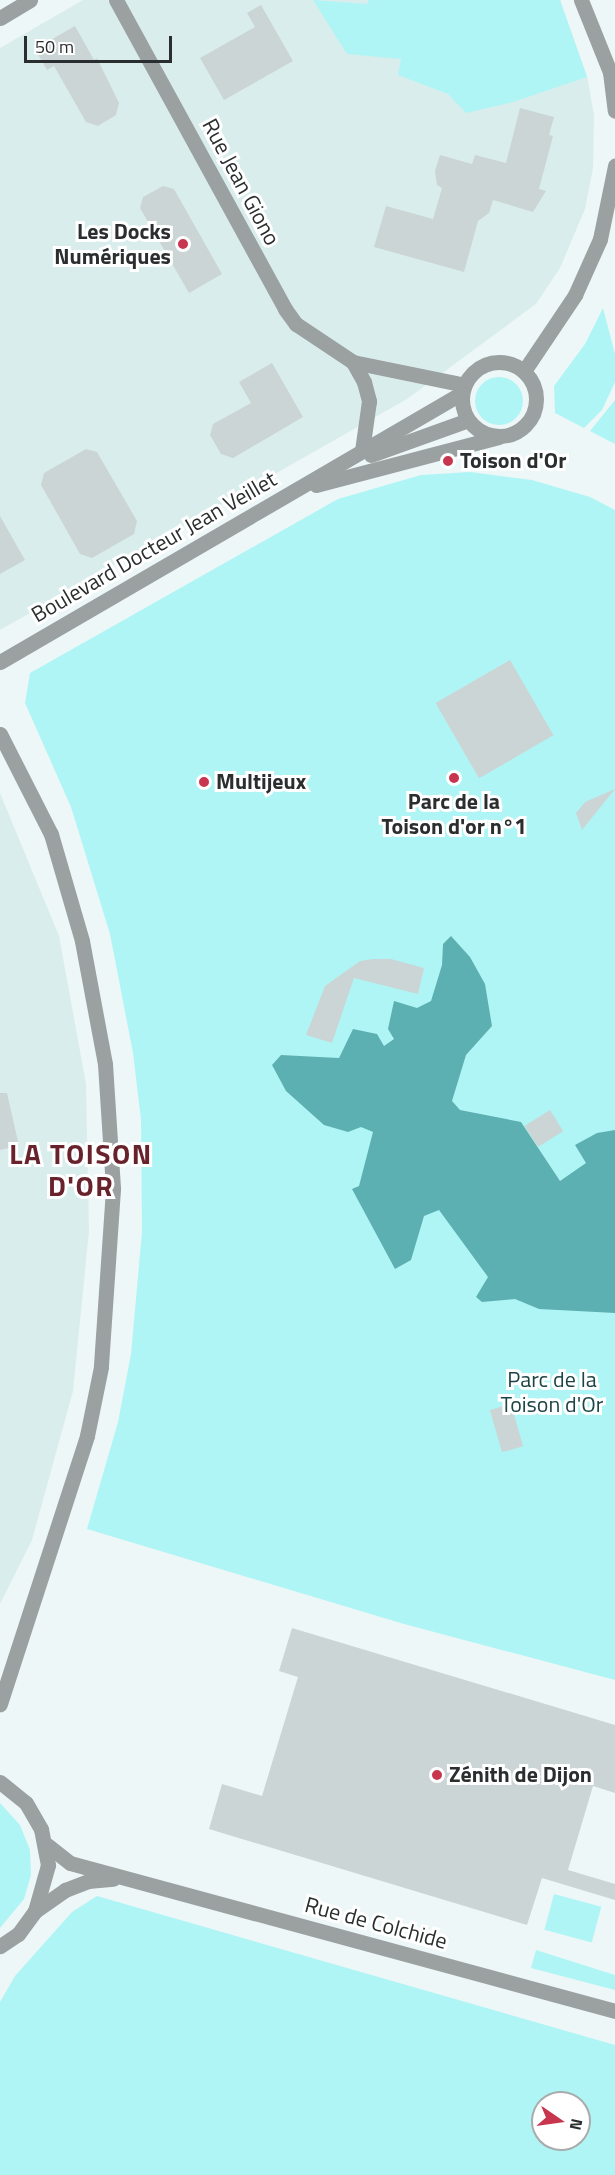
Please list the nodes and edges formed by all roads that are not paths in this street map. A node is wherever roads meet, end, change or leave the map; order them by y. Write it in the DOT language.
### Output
graph roads {
  1 [pos="30,0"];
  2 [pos="116,0"];
  3 [pos="581,0"];
  4 [pos="0,18"];
  5 [pos="615,111"];
  6 [pos="615,166"];
  7 [pos="353,362"];
  8 [pos="524,371"];
  9 [pos="464,389"];
  10 [pos="468,420"];
  11 [pos="502,436"];
  12 [pos="362,452"];
  13 [pos="337,467"];
  14 [pos="300,489"];
  15 [pos="0,662"];
  16 [pos="0,734"];
  17 [pos="0,1704"];
  18 [pos="0,1782"];
  19 [pos="47,1845"];
  20 [pos="125,1879"];
  21 [pos="35,1911"];
  22 [pos="0,1946"];
  23 [pos="615,2011"];
  1 -- 4 [label="street"];
  2 -- 7 [label="street, Rue Jean Giono"];
  3 -- 5 [label="street"];
  6 -- 8 [label="street"];
  7 -- 9 [label="street, Rue Jean Giono"];
  7 -- 12 [label="street"];
  8 -- 9 [label="street"];
  8 -- 11 [label="street"];
  9 -- 10 [label="street"];
  9 -- 12 [label="street, Boulevard Docteur Jean Veillet"];
  10 -- 11 [label="street"];
  10 -- 13 [label="street, Boulevard Docteur Jean Veillet"];
  11 -- 14 [label="street, Boulevard Docteur Jean Veillet"];
  12 -- 13 [label="street, Boulevard Docteur Jean Veillet"];
  13 -- 14 [label="street, Boulevard Docteur Jean Veillet"];
  14 -- 15 [label="street, Boulevard Docteur Jean Veillet"];
  16 -- 17 [label="street"];
  18 -- 19 [label="street"];
  19 -- 20 [label="street, Rue de Colchide"];
  19 -- 21 [label="street"];
  20 -- 21 [label="street, Rue de Colchide"];
  20 -- 23 [label="street, Rue de Colchide"];
  21 -- 22 [label="street"];
}
